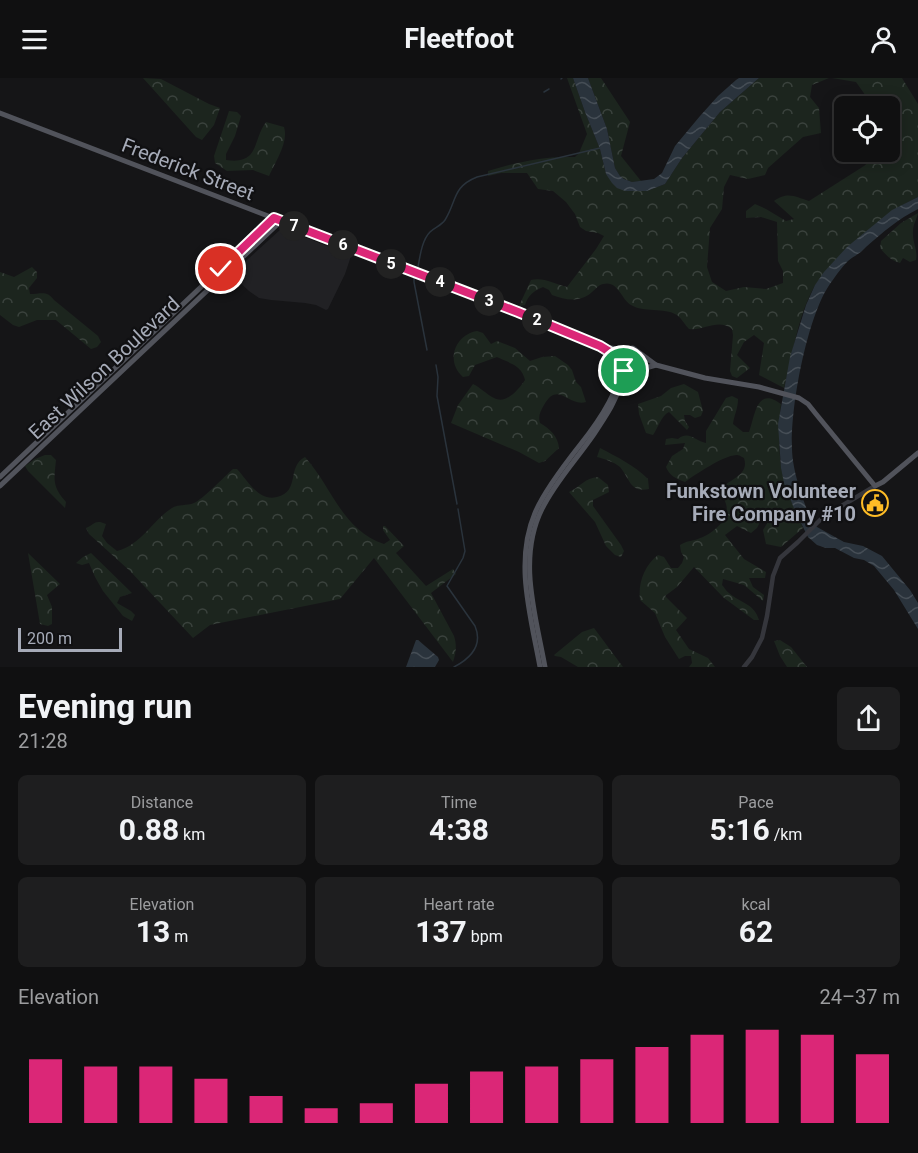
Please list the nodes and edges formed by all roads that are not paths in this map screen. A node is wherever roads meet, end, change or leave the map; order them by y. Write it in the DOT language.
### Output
graph roads {
  1 [pos="0,112"];
  2 [pos="274,218"];
  3 [pos="281,221"];
  4 [pos="260,232"];
  5 [pos="248,252"];
  6 [pos="600,346"];
  7 [pos="625,348"];
  8 [pos="639,353"];
  9 [pos="617,361"];
  10 [pos="656,365"];
  11 [pos="621,368"];
  12 [pos="634,371"];
  13 [pos="918,453"];
  14 [pos="0,477"];
  15 [pos="0,486"];
  16 [pos="874,486"];
  17 [pos="540,667"];
  18 [pos="544,667"];
  19 [pos="744,667"];
  1 -- 2 [label="main road, Frederick Street"];
  2 -- 3 [label="main road, Frederick Street"];
  2 -- 4 [label="main road, East Wilson Boulevard"];
  3 -- 5 [label="main road, East Wilson Boulevard"];
  3 -- 6 [label="main road, Frederick Street"];
  4 -- 5 [label="main road"];
  4 -- 14 [label="main road, East Wilson Boulevard"];
  5 -- 15 [label="main road, East Wilson Boulevard"];
  6 -- 7 [label="main road, Frederick Street"];
  6 -- 9 [label="main road, Frederick Street"];
  7 -- 8 [label="main road"];
  7 -- 9 [label="main road"];
  8 -- 10 [label="main road"];
  8 -- 12 [label="main road"];
  9 -- 11 [label="main road"];
  10 -- 12 [label="main road"];
  10 -- 16 [label="main road"];
  11 -- 12 [label="main road"];
  11 -- 17 [label="main road"];
  12 -- 18 [label="main road"];
  13 -- 16 [label="main road"];
  16 -- 19 [label="street"];
}
